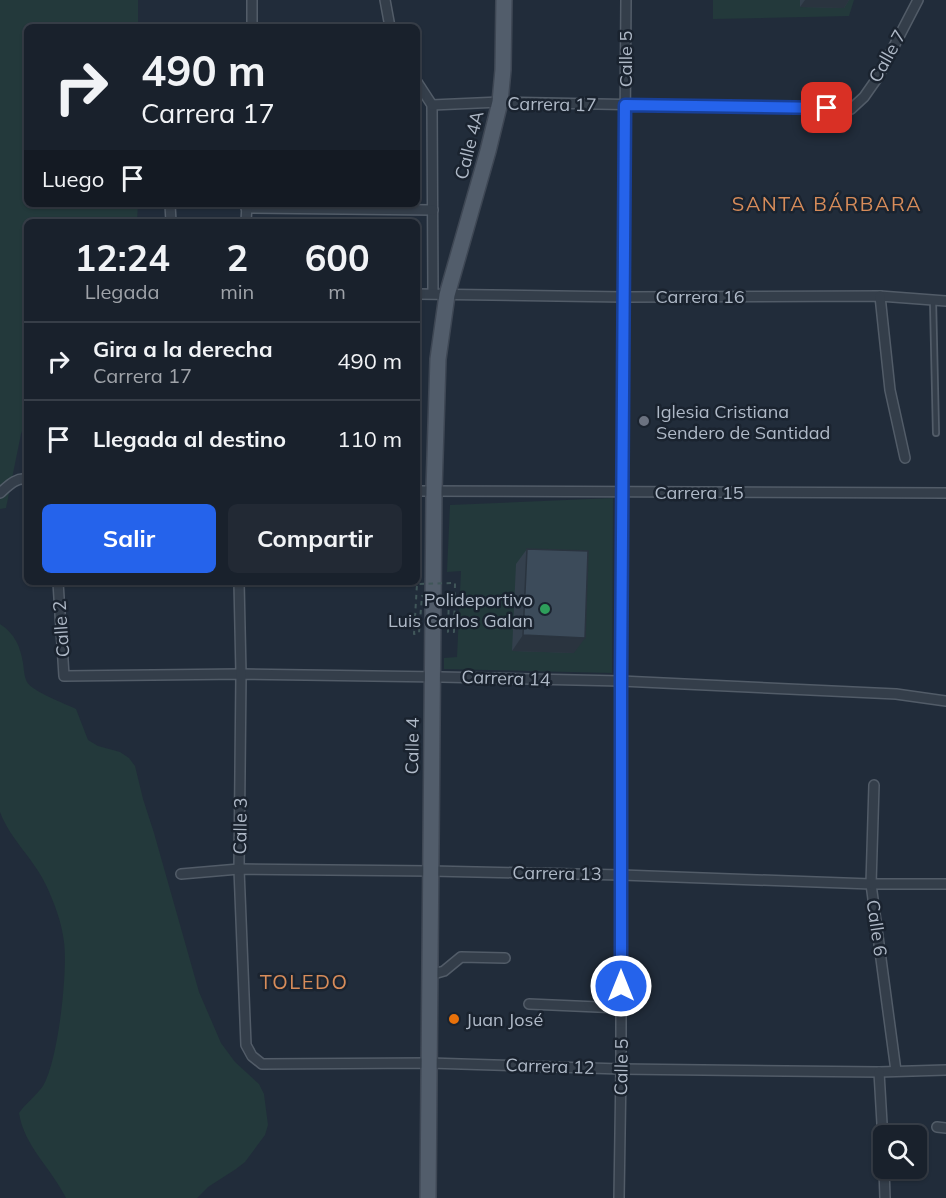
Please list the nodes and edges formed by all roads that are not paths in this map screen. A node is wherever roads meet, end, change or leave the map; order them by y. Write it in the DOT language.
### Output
graph roads {
  1 [pos="252,0"];
  2 [pos="385,0"];
  3 [pos="504,0"];
  4 [pos="626,0"];
  5 [pos="918,0"];
  6 [pos="252,24"];
  7 [pos="389,24"];
  8 [pos="420,87"];
  9 [pos="500,102"];
  10 [pos="432,105"];
  11 [pos="625,105"];
  12 [pos="851,109"];
  13 [pos="294,207"];
  14 [pos="433,210"];
  15 [pos="420,294"];
  16 [pos="440,294"];
  17 [pos="880,296"];
  18 [pos="624,297"];
  19 [pos="933,300"];
  20 [pos="946,301"];
  21 [pos="936,433"];
  22 [pos="905,458"];
  23 [pos="24,478"];
  24 [pos="420,491"];
  25 [pos="434,491"];
  26 [pos="622,492"];
  27 [pos="0,493"];
  28 [pos="946,493"];
  29 [pos="58,585"];
  30 [pos="239,585"];
  31 [pos="241,674"];
  32 [pos="64,676"];
  33 [pos="432,676"];
  34 [pos="621,681"];
  35 [pos="946,701"];
  36 [pos="874,785"];
  37 [pos="239,869"];
  38 [pos="430,871"];
  39 [pos="181,874"];
  40 [pos="622,875"];
  41 [pos="871,884"];
  42 [pos="946,884"];
  43 [pos="505,958"];
  44 [pos="430,975"];
  45 [pos="529,1004"];
  46 [pos="621,1008"];
  47 [pos="429,1063"];
  48 [pos="262,1064"];
  49 [pos="621,1069"];
  50 [pos="946,1070"];
  51 [pos="896,1071"];
  52 [pos="879,1072"];
  53 [pos="882,1125"];
  54 [pos="884,1179"];
  55 [pos="428,1198"];
  56 [pos="619,1198"];
  57 [pos="885,1198"];
  1 -- 6 [label="street"];
  2 -- 7 [label="street"];
  3 -- 9 [label="main road, Calle 4A"];
  4 -- 11 [label="street, Calle 5"];
  5 -- 12 [label="street, Calle 7"];
  8 -- 10 [label="street"];
  9 -- 10 [label="street, Carrera 17"];
  9 -- 11 [label="street, Carrera 17"];
  9 -- 16 [label="main road, Calle 4A"];
  10 -- 14 [label="street, Calle 4"];
  11 -- 12 [label="street, Carrera 17"];
  11 -- 18 [label="street, Calle 5"];
  13 -- 14 [label="street"];
  14 -- 16 [label="street, Calle 4"];
  15 -- 16 [label="street, Carrera 16"];
  16 -- 18 [label="street, Carrera 16"];
  16 -- 25 [label="main road, Calle 4"];
  17 -- 18 [label="street, Carrera 16"];
  17 -- 19 [label="street, Carrera 16"];
  17 -- 22 [label="street"];
  18 -- 26 [label="street, Calle 5"];
  19 -- 20 [label="street, Carrera 16"];
  19 -- 21 [label="lane"];
  23 -- 27 [label="street"];
  24 -- 25 [label="street, Carrera 15"];
  25 -- 26 [label="street, Carrera 15"];
  25 -- 33 [label="main road, Calle 4"];
  26 -- 28 [label="street, Carrera 15"];
  26 -- 34 [label="street, Calle 5"];
  29 -- 32 [label="street, Calle 2"];
  30 -- 31 [label="street, Calle 3"];
  31 -- 32 [label="street, Carrera 14"];
  31 -- 33 [label="street, Carrera 14"];
  31 -- 37 [label="street, Calle 3"];
  33 -- 34 [label="street, Carrera 14"];
  33 -- 38 [label="main road, Calle 4"];
  34 -- 35 [label="street, Carrera 14"];
  34 -- 40 [label="street, Calle 5"];
  36 -- 41 [label="street, Calle 6"];
  37 -- 38 [label="street, Carrera 13"];
  37 -- 39 [label="street, Carrera 13"];
  37 -- 48 [label="street, Calle 3"];
  38 -- 40 [label="street, Carrera 13"];
  38 -- 44 [label="main road, Calle 4"];
  40 -- 41 [label="street, Carrera 13"];
  40 -- 46 [label="street, Calle 5"];
  41 -- 42 [label="street, Carrera 13"];
  41 -- 51 [label="street, Calle 6"];
  43 -- 44 [label="street"];
  44 -- 47 [label="main road, Calle 4"];
  45 -- 46 [label="street"];
  46 -- 49 [label="street, Calle 5"];
  47 -- 48 [label="street, Carrera 12"];
  47 -- 49 [label="street, Carrera 12"];
  47 -- 55 [label="main road, Calle 4"];
  49 -- 52 [label="street, Carrera 12"];
  49 -- 56 [label="street, Calle 5"];
  50 -- 51 [label="street, Carrera 12"];
  51 -- 52 [label="street, Carrera 12"];
  52 -- 53 [label="street"];
  54 -- 57 [label="street"];
}
